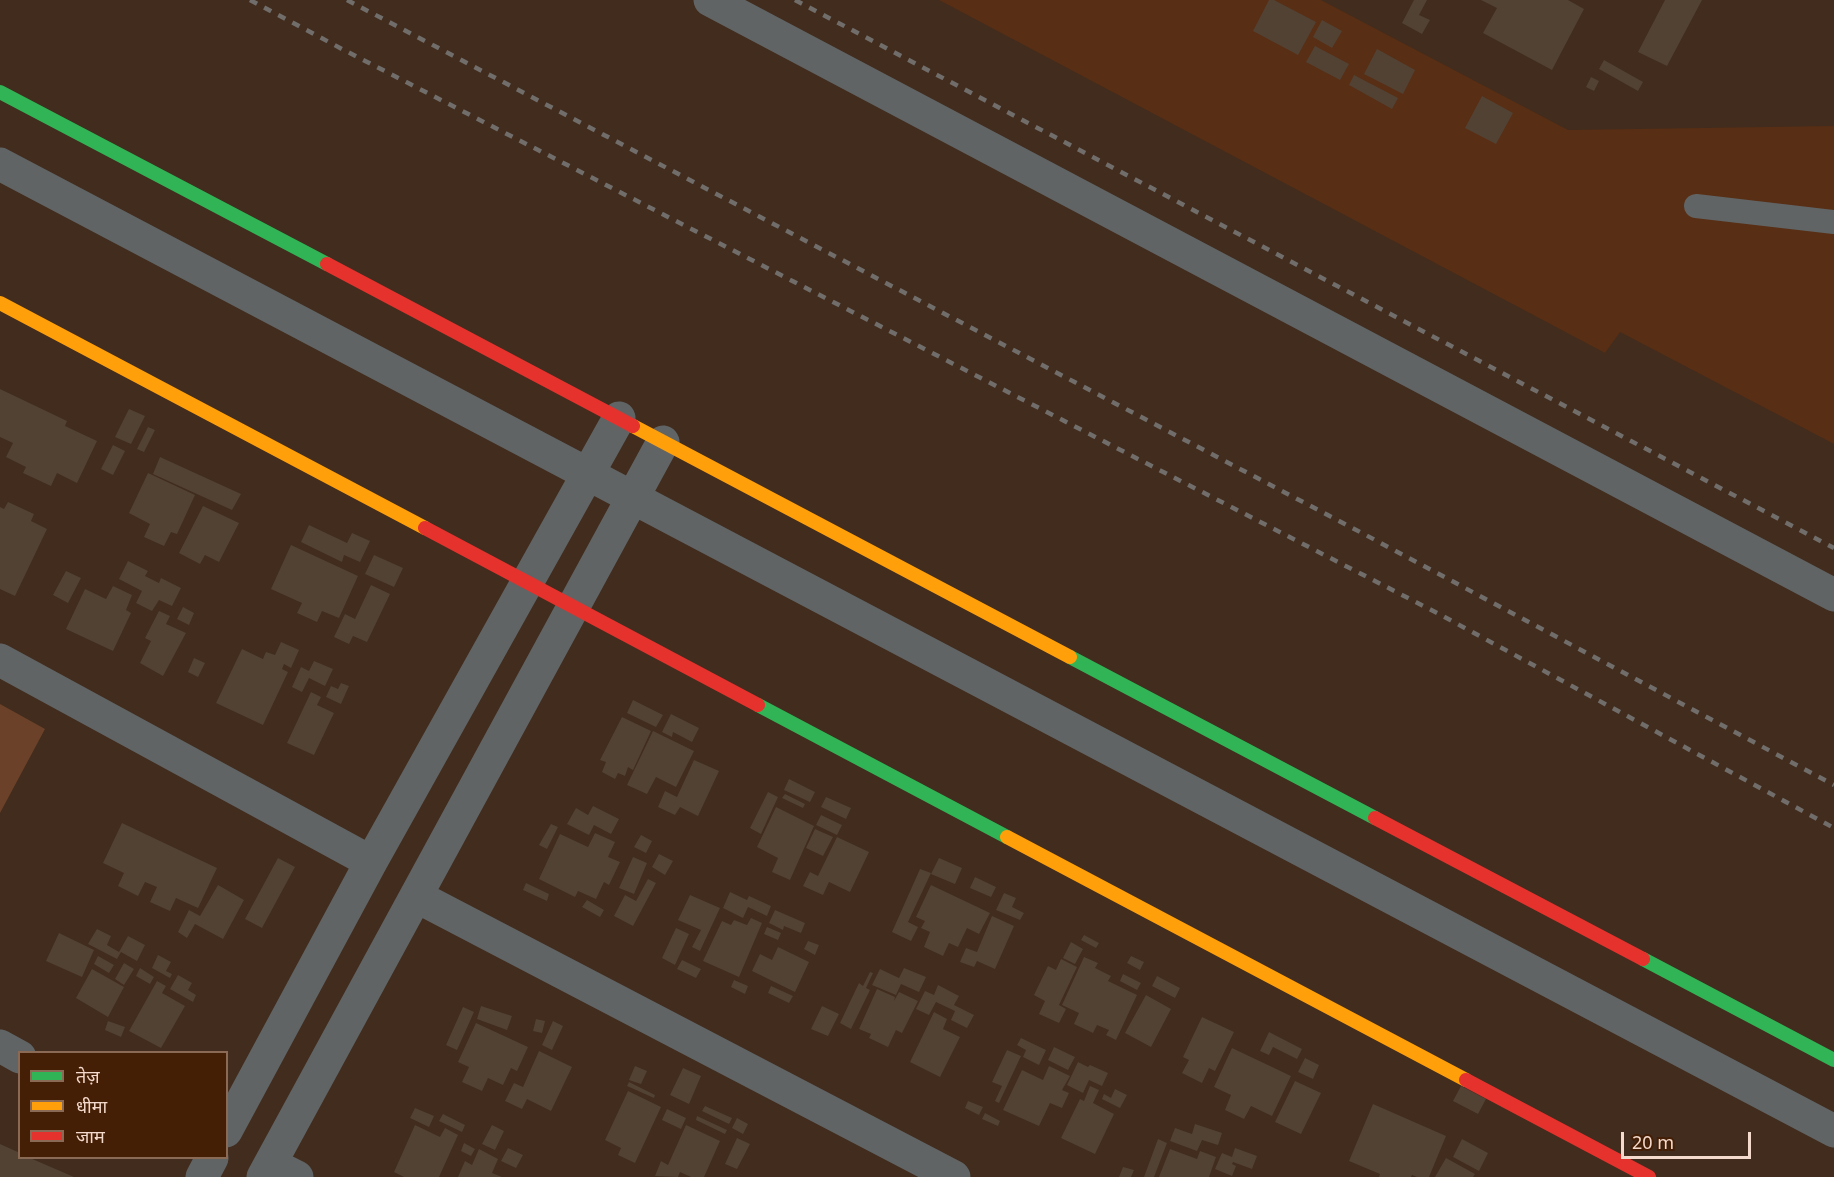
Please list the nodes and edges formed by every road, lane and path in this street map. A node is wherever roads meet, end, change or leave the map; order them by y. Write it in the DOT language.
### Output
graph roads {
  1 [pos="711,0"];
  2 [pos="0,92"];
  3 [pos="0,164"];
  4 [pos="1696,206"];
  5 [pos="1834,222"];
  6 [pos="0,303"];
  7 [pos="619,418"];
  8 [pos="663,441"];
  9 [pos="588,474"];
  10 [pos="633,498"];
  11 [pos="528,582"];
  12 [pos="1834,595"];
  13 [pos="574,607"];
  14 [pos="0,660"];
  15 [pos="371,862"];
  16 [pos="416,896"];
  17 [pos="0,1046"];
  18 [pos="18,1056"];
  19 [pos="1834,1060"];
  20 [pos="228,1127"];
  21 [pos="1834,1131"];
  22 [pos="211,1159"];
  23 [pos="277,1173"];
  24 [pos="202,1177"];
  25 [pos="954,1177"];
  26 [pos="1649,1177"];
  1 -- 12 [label="street"];
  2 -- 7 [label="street"];
  3 -- 9 [label="street"];
  4 -- 5 [label="lane"];
  6 -- 11 [label="street"];
  7 -- 8 [label="street"];
  7 -- 9 [label="street"];
  8 -- 10 [label="street"];
  8 -- 19 [label="street"];
  9 -- 10 [label="street"];
  9 -- 11 [label="street"];
  10 -- 13 [label="street"];
  10 -- 21 [label="street"];
  11 -- 13 [label="street"];
  11 -- 15 [label="street"];
  13 -- 16 [label="street"];
  13 -- 26 [label="street"];
  14 -- 15 [label="street"];
  15 -- 20 [label="street"];
  16 -- 23 [label="street"];
  16 -- 25 [label="street"];
  17 -- 18 [label="street"];
  22 -- 24 [label="street"];
}
